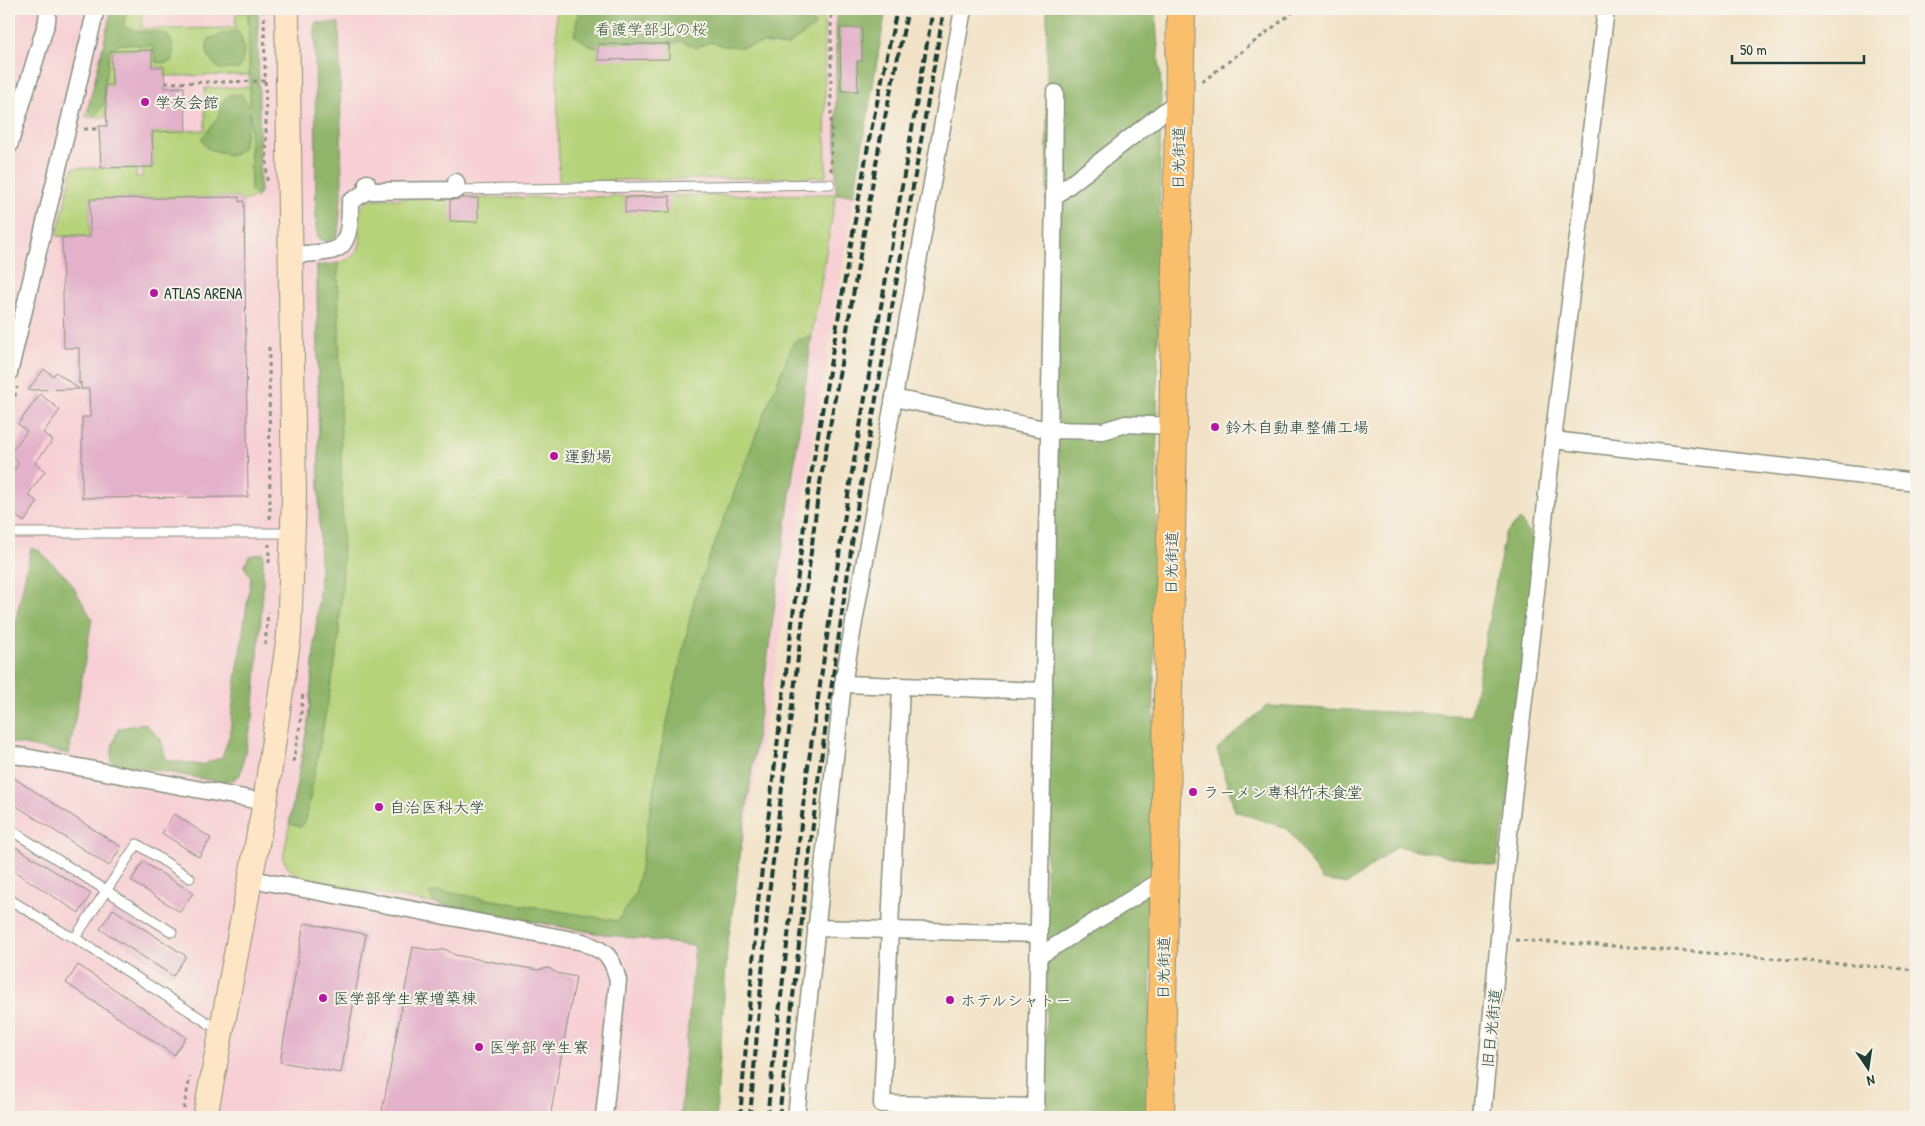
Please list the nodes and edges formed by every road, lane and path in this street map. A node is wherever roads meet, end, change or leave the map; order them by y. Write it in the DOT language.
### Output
graph roads {
  1 [pos="48,9"];
  2 [pos="96,9"];
  3 [pos="264,9"];
  4 [pos="287,9"];
  5 [pos="831,9"];
  6 [pos="963,9"];
  7 [pos="1181,9"];
  8 [pos="1297,9"];
  9 [pos="1606,9"];
  10 [pos="265,81"];
  11 [pos="164,83"];
  12 [pos="1055,92"];
  13 [pos="1180,100"];
  14 [pos="9,146"];
  15 [pos="830,184"];
  16 [pos="267,186"];
  17 [pos="457,186"];
  18 [pos="1054,197"];
  19 [pos="290,255"];
  20 [pos="269,343"];
  21 [pos="9,373"];
  22 [pos="894,398"];
  23 [pos="1174,426"];
  24 [pos="1049,430"];
  25 [pos="1553,440"];
  26 [pos="1916,482"];
  27 [pos="270,527"];
  28 [pos="9,532"];
  29 [pos="293,533"];
  30 [pos="269,536"];
  31 [pos="269,564"];
  32 [pos="268,610"];
  33 [pos="265,648"];
  34 [pos="843,684"];
  35 [pos="901,686"];
  36 [pos="1044,692"];
  37 [pos="9,754"];
  38 [pos="264,802"];
  39 [pos="9,829"];
  40 [pos="190,878"];
  41 [pos="1165,878"];
  42 [pos="251,879"];
  43 [pos="106,892"];
  44 [pos="9,898"];
  45 [pos="816,928"];
  46 [pos="891,930"];
  47 [pos="172,932"];
  48 [pos="1039,934"];
  49 [pos="75,938"];
  50 [pos="1500,940"];
  51 [pos="1039,956"];
  52 [pos="1916,970"];
  53 [pos="222,1031"];
  54 [pos="191,1072"];
  55 [pos="882,1111"];
  56 [pos="1035,1112"];
  57 [pos="182,1117"];
  58 [pos="205,1117"];
  59 [pos="604,1117"];
  60 [pos="796,1117"];
  61 [pos="1160,1117"];
  62 [pos="1482,1117"];
  1 -- 14 [label="street"];
  2 -- 21 [label="street"];
  3 -- 10 [label="path"];
  4 -- 19 [label="street"];
  5 -- 15 [label="path"];
  6 -- 22 [label="street"];
  7 -- 13 [label="highway, 日光街道"];
  8 -- 13 [label="path"];
  9 -- 25 [label="street, 旧日光街道"];
  10 -- 11 [label="path"];
  10 -- 16 [label="path"];
  12 -- 18 [label="street"];
  13 -- 18 [label="street"];
  13 -- 23 [label="highway, 日光街道"];
  15 -- 17 [label="lane"];
  17 -- 19 [label="street"];
  18 -- 24 [label="street"];
  19 -- 29 [label="street"];
  20 -- 27 [label="path"];
  22 -- 24 [label="street"];
  22 -- 34 [label="street"];
  23 -- 24 [label="street"];
  23 -- 41 [label="highway, 日光街道"];
  24 -- 36 [label="street"];
  25 -- 26 [label="street"];
  25 -- 50 [label="street, 旧日光街道"];
  28 -- 29 [label="lane"];
  29 -- 38 [label="street"];
  30 -- 31 [label="path"];
  32 -- 33 [label="path"];
  34 -- 35 [label="street"];
  34 -- 45 [label="street"];
  35 -- 36 [label="street"];
  35 -- 46 [label="street"];
  36 -- 48 [label="street"];
  37 -- 38 [label="street"];
  38 -- 42 [label="street"];
  39 -- 43 [label="lane"];
  40 -- 43 [label="lane"];
  41 -- 51 [label="street"];
  41 -- 61 [label="highway, 日光街道"];
  42 -- 53 [label="street"];
  42 -- 59 [label="street"];
  43 -- 47 [label="lane"];
  43 -- 49 [label="lane"];
  44 -- 49 [label="lane"];
  45 -- 46 [label="street"];
  45 -- 60 [label="street"];
  46 -- 48 [label="street"];
  46 -- 55 [label="street"];
  48 -- 51 [label="street"];
  49 -- 53 [label="lane"];
  50 -- 52 [label="path"];
  50 -- 62 [label="street, 旧日光街道"];
  51 -- 56 [label="street"];
  53 -- 58 [label="street"];
  54 -- 57 [label="path"];
  55 -- 56 [label="street"];
}
